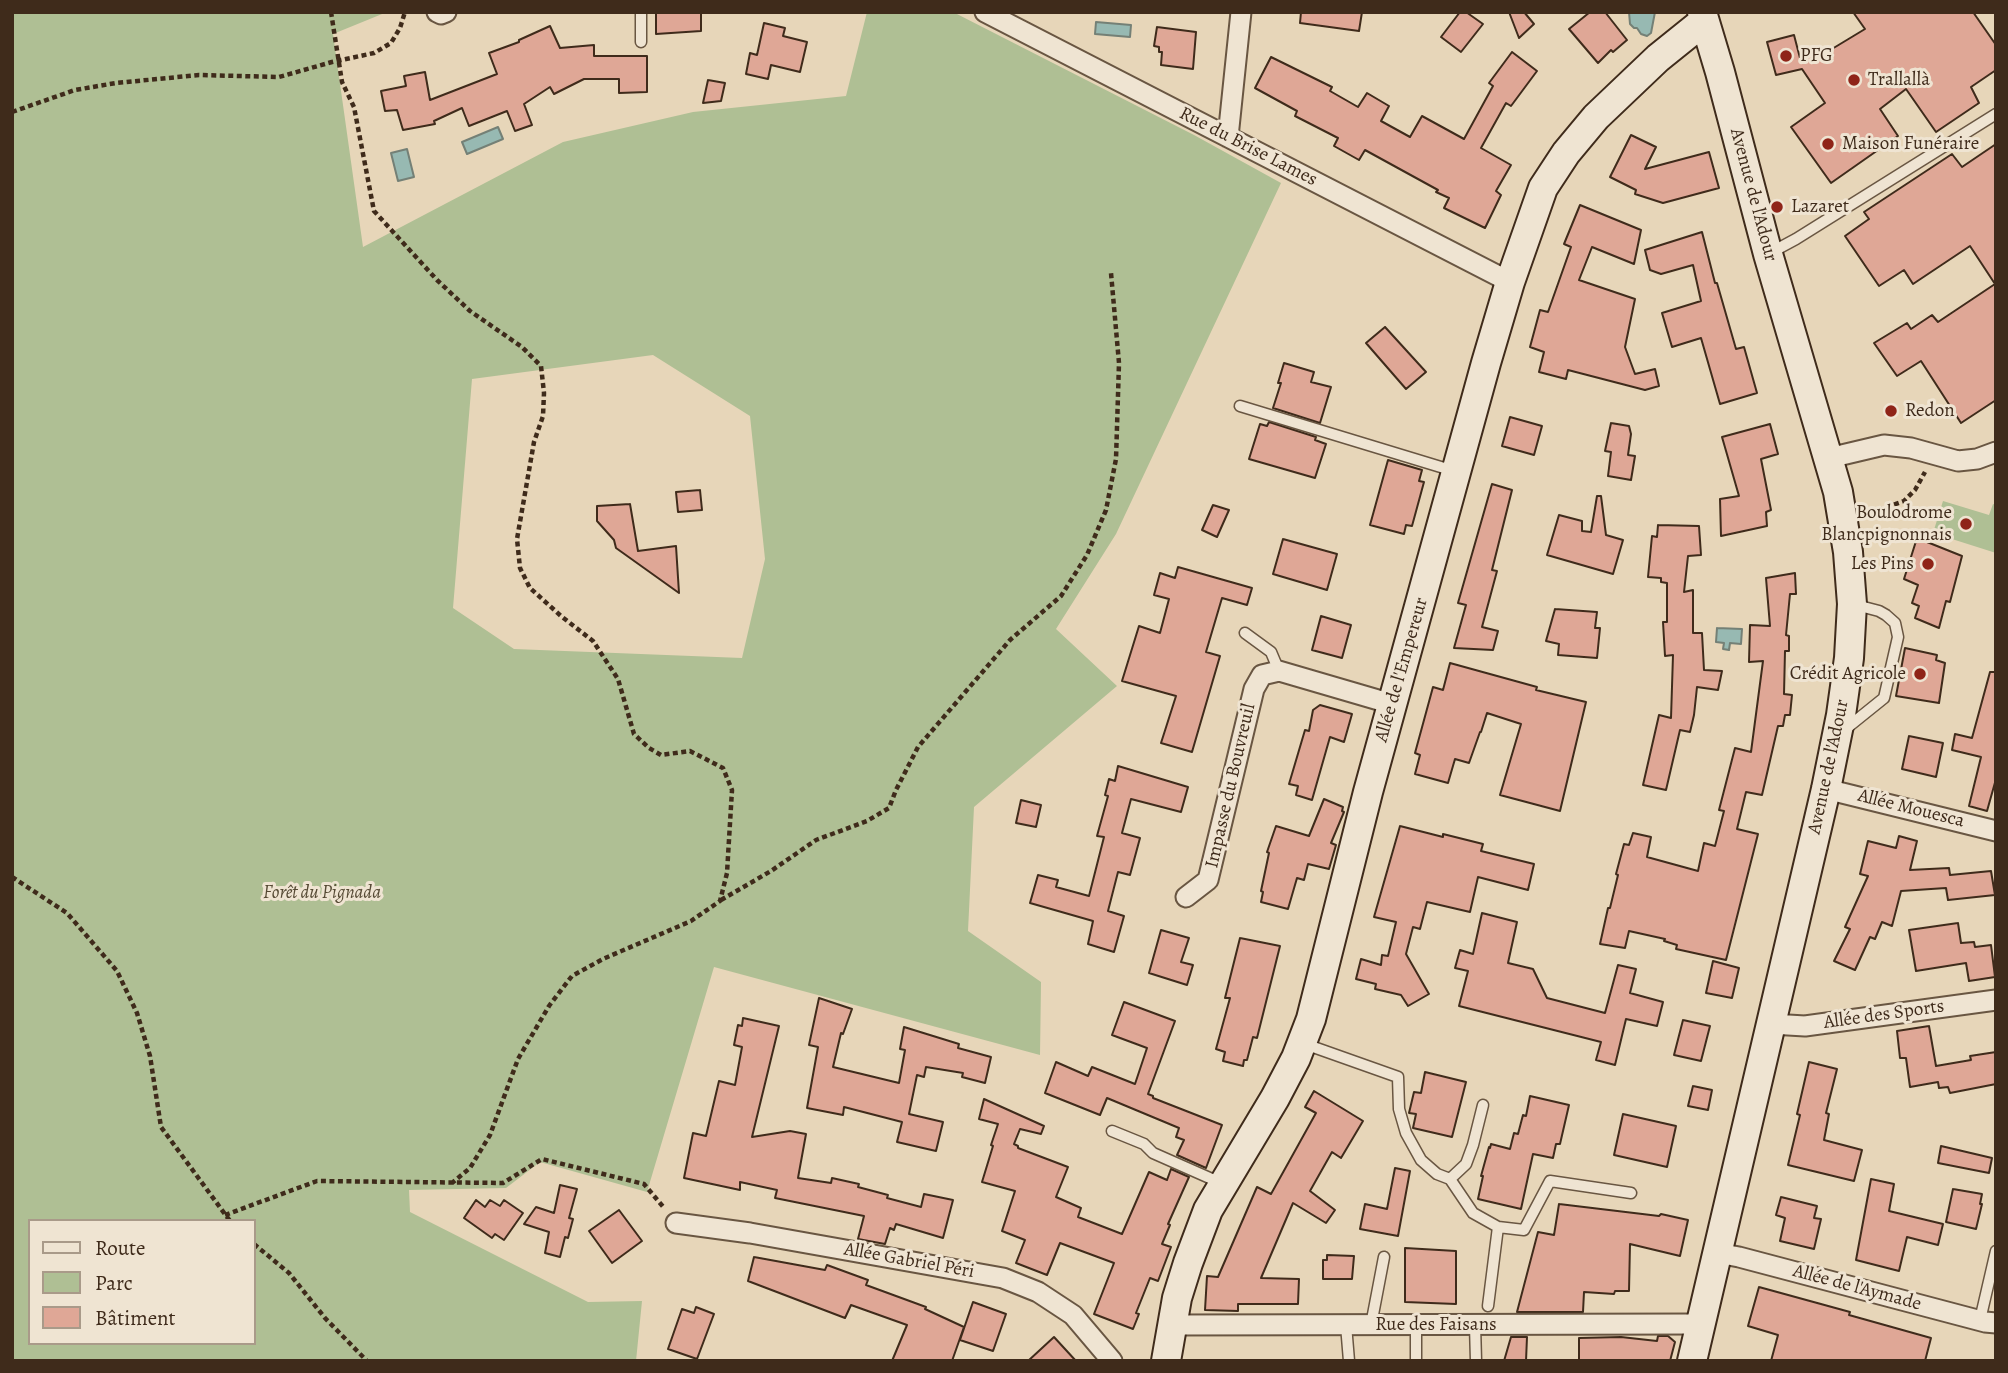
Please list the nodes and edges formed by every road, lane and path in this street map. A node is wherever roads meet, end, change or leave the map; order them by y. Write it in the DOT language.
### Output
graph roads {
  1 [pos="331,12"];
  2 [pos="405,12"];
  3 [pos="437,12"];
  4 [pos="446,12"];
  5 [pos="641,12"];
  6 [pos="985,12"];
  7 [pos="1241,12"];
  8 [pos="1704,14"];
  9 [pos="641,42"];
  10 [pos="338,61"];
  11 [pos="12,112"];
  12 [pos="1996,114"];
  13 [pos="1228,137"];
  14 [pos="1768,254"];
  15 [pos="1111,273"];
  16 [pos="1510,282"];
  17 [pos="1240,405"];
  18 [pos="1996,452"];
  19 [pos="1829,458"];
  20 [pos="1927,467"];
  21 [pos="1456,472"];
  22 [pos="1870,513"];
  23 [pos="1852,604"];
  24 [pos="1245,633"];
  25 [pos="1279,671"];
  26 [pos="1392,704"];
  27 [pos="1837,736"];
  28 [pos="1826,789"];
  29 [pos="1996,831"];
  30 [pos="12,877"];
  31 [pos="1186,897"];
  32 [pos="720,901"];
  33 [pos="1996,999"];
  34 [pos="1771,1024"];
  35 [pos="1302,1043"];
  36 [pos="1483,1105"];
  37 [pos="1112,1131"];
  38 [pos="1450,1179"];
  39 [pos="452,1183"];
  40 [pos="1223,1184"];
  41 [pos="1631,1192"];
  42 [pos="225,1215"];
  43 [pos="228,1219"];
  44 [pos="677,1223"];
  45 [pos="1498,1227"];
  46 [pos="256,1246"];
  47 [pos="1996,1251"];
  48 [pos="1718,1253"];
  49 [pos="1384,1258"];
  50 [pos="1488,1306"];
  51 [pos="1988,1321"];
  52 [pos="1700,1324"];
  53 [pos="1171,1325"];
  54 [pos="1346,1325"];
  55 [pos="1371,1325"];
  56 [pos="1416,1325"];
  57 [pos="1475,1325"];
  58 [pos="367,1361"];
  59 [pos="1112,1361"];
  60 [pos="1166,1361"];
  61 [pos="1349,1361"];
  62 [pos="1416,1361"];
  63 [pos="1476,1361"];
  64 [pos="1692,1361"];
  1 -- 10 [label="path"];
  2 -- 10 [label="path"];
  3 -- 4 [label="street"];
  5 -- 9 [label="lane"];
  6 -- 13 [label="street, Rue du Brise Lames"];
  7 -- 13 [label="street"];
  8 -- 14 [label="street, Avenue de l'Adour"];
  8 -- 16 [label="street, Allée de l'Empereur"];
  10 -- 11 [label="path"];
  10 -- 32 [label="path"];
  12 -- 14 [label="lane"];
  13 -- 16 [label="street, Rue du Brise Lames"];
  14 -- 19 [label="street, Avenue de l'Adour"];
  15 -- 32 [label="path"];
  16 -- 21 [label="street, Allée de l'Empereur"];
  17 -- 21 [label="lane"];
  18 -- 19 [label="street"];
  19 -- 23 [label="street, Avenue de l'Adour"];
  20 -- 22 [label="path"];
  21 -- 26 [label="street, Allée de l'Empereur"];
  23 -- 27 [label="street, Avenue de l'Adour"];
  23 -- 27 [label="lane"];
  24 -- 25 [label="lane"];
  25 -- 26 [label="street"];
  25 -- 31 [label="street, Impasse du Bouvreuil"];
  26 -- 35 [label="street, Allée de l'Empereur"];
  27 -- 28 [label="street, Avenue de l'Adour"];
  28 -- 29 [label="street, Allée Mouesca"];
  28 -- 34 [label="street, Avenue de l'Adour"];
  30 -- 42 [label="path"];
  32 -- 39 [label="path"];
  33 -- 34 [label="street, Allée des Sports"];
  34 -- 48 [label="street, Avenue de l'Adour"];
  35 -- 38 [label="lane"];
  35 -- 40 [label="street, Allée de l'Empereur"];
  36 -- 38 [label="lane"];
  37 -- 40 [label="lane"];
  38 -- 45 [label="lane"];
  39 -- 42 [label="path"];
  39 -- 44 [label="path"];
  40 -- 53 [label="street, Allée de l'Empereur"];
  41 -- 45 [label="lane"];
  42 -- 43 [label="path"];
  44 -- 59 [label="street, Allée Gabriel Péri"];
  45 -- 50 [label="lane"];
  46 -- 58 [label="path"];
  47 -- 51 [label="lane"];
  48 -- 51 [label="street, Allée de l'Aymade"];
  48 -- 52 [label="street, Avenue de l'Adour"];
  49 -- 55 [label="lane"];
  52 -- 57 [label="street, Rue des Faisans"];
  52 -- 64 [label="street, Avenue de l'Adour"];
  53 -- 54 [label="street, Rue des Faisans"];
  53 -- 60 [label="street, Allée de l'Empereur"];
  54 -- 55 [label="street, Rue des Faisans"];
  54 -- 61 [label="lane"];
  55 -- 56 [label="street, Rue des Faisans"];
  56 -- 57 [label="street, Rue des Faisans"];
  56 -- 62 [label="lane"];
  57 -- 63 [label="lane"];
}
